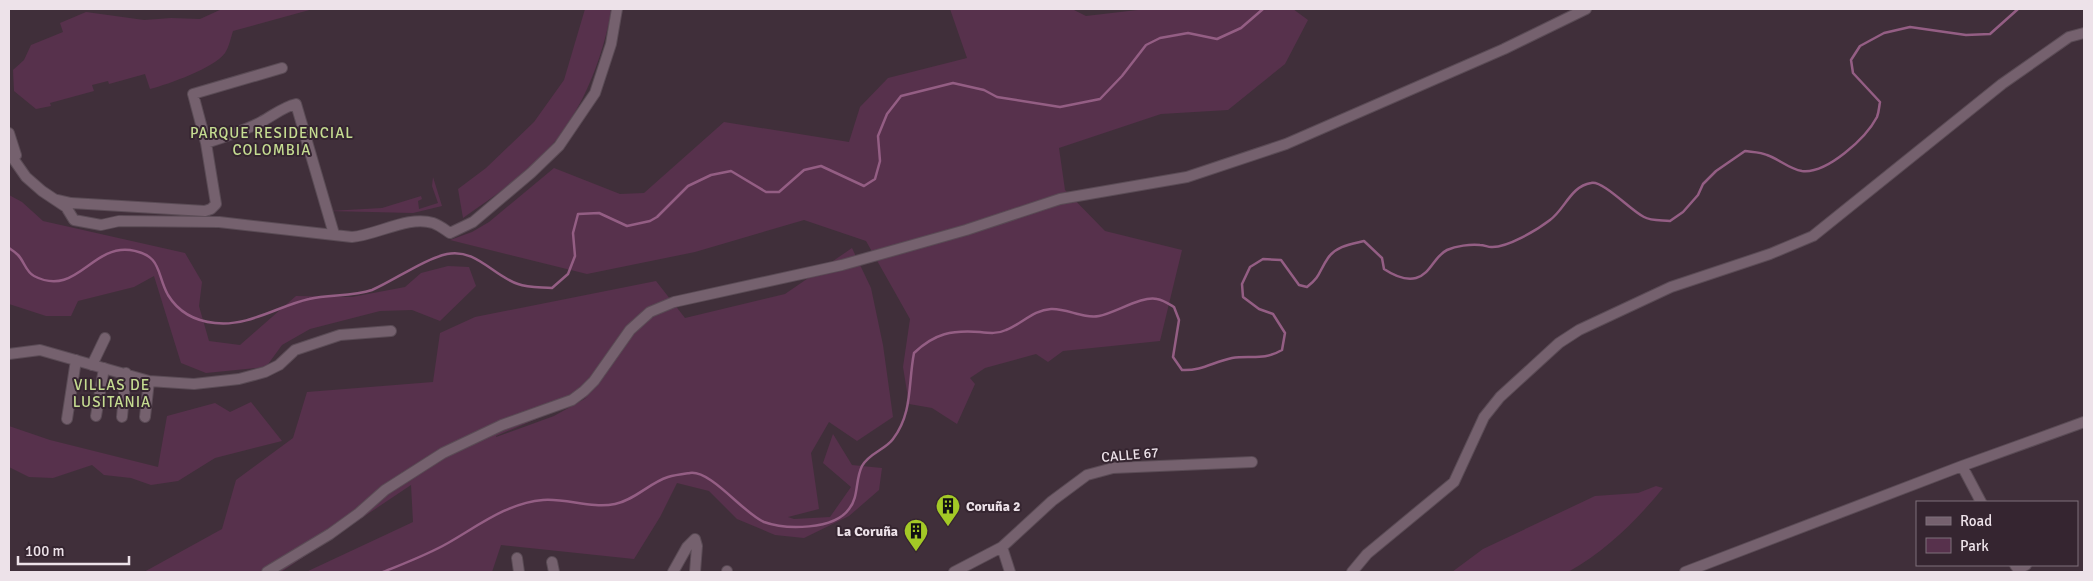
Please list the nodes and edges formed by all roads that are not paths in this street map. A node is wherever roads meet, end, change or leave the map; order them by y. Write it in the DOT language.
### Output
graph roads {
  1 [pos="617,9"];
  2 [pos="1586,9"];
  3 [pos="2084,33"];
  4 [pos="282,68"];
  5 [pos="9,133"];
  6 [pos="206,143"];
  7 [pos="10,157"];
  8 [pos="55,199"];
  9 [pos="334,234"];
  10 [pos="391,332"];
  11 [pos="105,338"];
  12 [pos="9,356"];
  13 [pos="76,360"];
  14 [pos="92,365"];
  15 [pos="104,368"];
  16 [pos="126,373"];
  17 [pos="149,381"];
  18 [pos="96,416"];
  19 [pos="122,417"];
  20 [pos="145,417"];
  21 [pos="67,419"];
  22 [pos="2084,422"];
  23 [pos="1252,462"];
  24 [pos="1962,466"];
  25 [pos="1980,501"];
  26 [pos="1002,547"];
  27 [pos="517,558"];
  28 [pos="267,572"];
  29 [pos="520,572"];
  30 [pos="673,572"];
  31 [pos="695,572"];
  32 [pos="954,572"];
  33 [pos="1010,572"];
  34 [pos="1352,572"];
  35 [pos="1685,572"];
  1 -- 9 [label="street"];
  2 -- 28 [label="street"];
  3 -- 34 [label="street"];
  4 -- 6 [label="street"];
  5 -- 7 [label="street"];
  6 -- 8 [label="street"];
  6 -- 9 [label="street"];
  7 -- 8 [label="street"];
  8 -- 9 [label="street"];
  10 -- 17 [label="street"];
  11 -- 14 [label="street"];
  12 -- 13 [label="street"];
  13 -- 14 [label="street"];
  13 -- 21 [label="street"];
  14 -- 15 [label="street"];
  15 -- 16 [label="street"];
  15 -- 18 [label="street"];
  16 -- 17 [label="street"];
  16 -- 19 [label="street"];
  17 -- 20 [label="street"];
  22 -- 24 [label="street"];
  23 -- 26 [label="street, CALLE 67"];
  24 -- 25 [label="street"];
  24 -- 35 [label="street"];
  26 -- 32 [label="street, CALLE 67"];
  26 -- 33 [label="street"];
  27 -- 29 [label="street"];
  30 -- 31 [label="street"];
}
